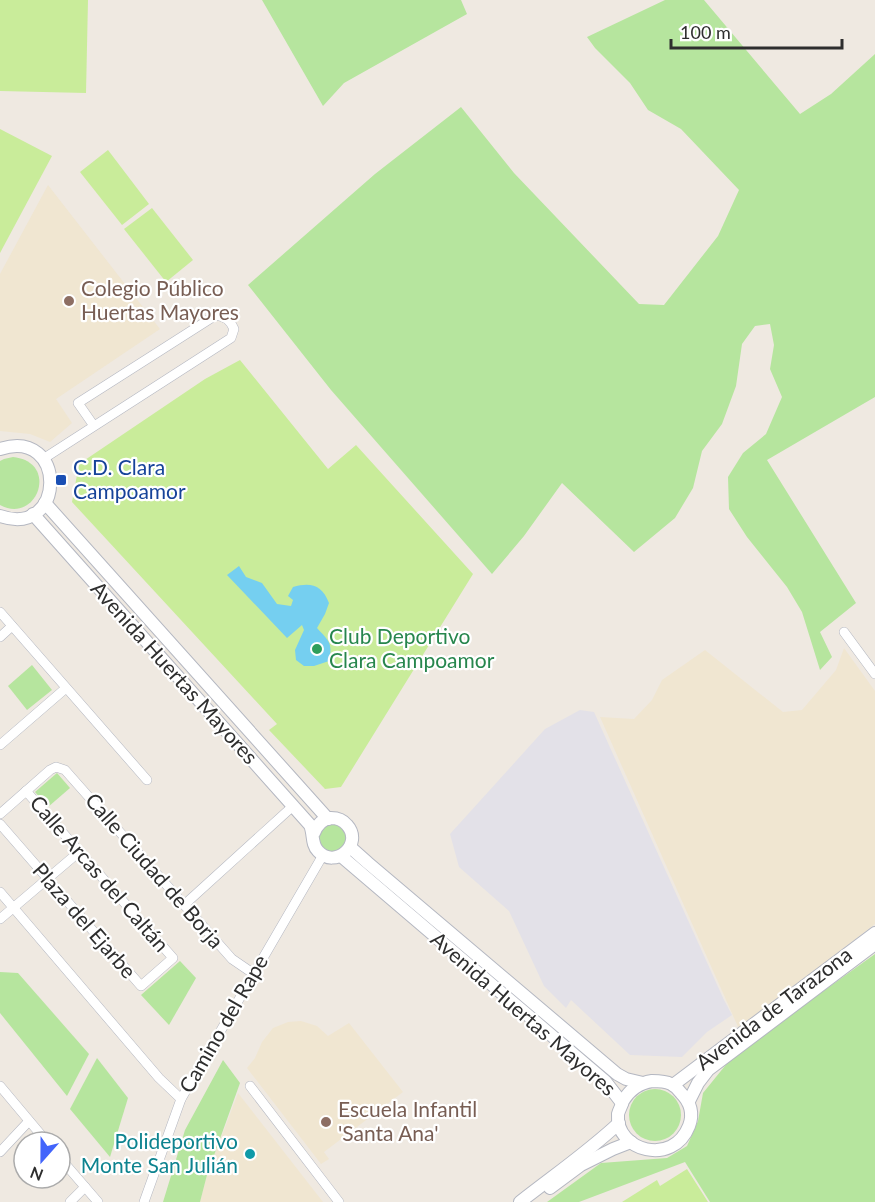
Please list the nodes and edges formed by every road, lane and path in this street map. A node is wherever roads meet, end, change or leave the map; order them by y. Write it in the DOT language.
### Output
graph roads {
  1 [pos="94,426"];
  2 [pos="0,449"];
  3 [pos="43,459"];
  4 [pos="45,503"];
  5 [pos="33,514"];
  6 [pos="0,516"];
  7 [pos="0,612"];
  8 [pos="12,626"];
  9 [pos="844,632"];
  10 [pos="0,637"];
  11 [pos="875,675"];
  12 [pos="66,688"];
  13 [pos="0,745"];
  14 [pos="56,767"];
  15 [pos="147,780"];
  16 [pos="26,791"];
  17 [pos="293,806"];
  18 [pos="0,814"];
  19 [pos="328,819"];
  20 [pos="0,824"];
  21 [pos="314,833"];
  22 [pos="350,847"];
  23 [pos="80,852"];
  24 [pos="323,855"];
  25 [pos="341,856"];
  26 [pos="48,879"];
  27 [pos="0,892"];
  28 [pos="184,905"];
  29 [pos="14,908"];
  30 [pos="0,919"];
  31 [pos="875,933"];
  32 [pos="875,944"];
  33 [pos="172,958"];
  34 [pos="254,974"];
  35 [pos="643,1083"];
  36 [pos="674,1085"];
  37 [pos="0,1086"];
  38 [pos="250,1086"];
  39 [pos="181,1099"];
  40 [pos="689,1101"];
  41 [pos="622,1103"];
  42 [pos="29,1121"];
  43 [pos="619,1123"];
  44 [pos="37,1130"];
  45 [pos="631,1142"];
  46 [pos="0,1152"];
  47 [pos="72,1172"];
  48 [pos="85,1187"];
  49 [pos="70,1202"];
  50 [pos="98,1202"];
  51 [pos="144,1202"];
  52 [pos="339,1202"];
  53 [pos="520,1202"];
  54 [pos="533,1202"];
  1 -- 1 [label="street"];
  1 -- 3 [label="street"];
  2 -- 3 [label="street"];
  3 -- 4 [label="street"];
  4 -- 5 [label="street"];
  4 -- 19 [label="street, Avenida Huertas Mayores"];
  5 -- 6 [label="street"];
  5 -- 17 [label="street, Avenida Huertas Mayores"];
  7 -- 8 [label="street"];
  8 -- 10 [label="street"];
  8 -- 12 [label="street"];
  9 -- 11 [label="street"];
  12 -- 13 [label="street"];
  12 -- 15 [label="street"];
  14 -- 16 [label="street, Calle Arcas del Caltán"];
  14 -- 28 [label="street, Calle Ciudad de Borja"];
  16 -- 18 [label="street, Calle Arcas del Caltán"];
  16 -- 23 [label="street, Calle Arcas del Caltán"];
  17 -- 21 [label="street, Avenida Huertas Mayores"];
  17 -- 28 [label="street"];
  19 -- 21 [label="street"];
  19 -- 22 [label="street, Avenida Huertas Mayores"];
  20 -- 26 [label="street, Plaza del Ejarbe"];
  21 -- 24 [label="street, Avenida Huertas Mayores"];
  22 -- 25 [label="street"];
  22 -- 35 [label="street, Avenida Huertas Mayores"];
  23 -- 26 [label="street"];
  23 -- 33 [label="street, Calle Arcas del Caltán"];
  24 -- 25 [label="street"];
  24 -- 34 [label="street, Camino del Rape"];
  25 -- 41 [label="street, Avenida Huertas Mayores"];
  26 -- 29 [label="street"];
  26 -- 33 [label="street, Plaza del Ejarbe"];
  27 -- 29 [label="street"];
  28 -- 34 [label="street, Calle Ciudad de Borja"];
  29 -- 30 [label="street"];
  29 -- 39 [label="street"];
  31 -- 36 [label="street, Avenida de Tarazona"];
  32 -- 40 [label="street, Avenida de Tarazona"];
  34 -- 39 [label="street, Camino del Rape"];
  35 -- 36 [label="street"];
  35 -- 41 [label="street"];
  36 -- 40 [label="street"];
  37 -- 42 [label="street"];
  38 -- 52 [label="street"];
  39 -- 51 [label="street, Camino del Rape"];
  40 -- 45 [label="street"];
  41 -- 43 [label="street"];
  42 -- 44 [label="street"];
  42 -- 46 [label="street"];
  43 -- 45 [label="street"];
  43 -- 53 [label="street"];
  45 -- 54 [label="street"];
  47 -- 48 [label="street"];
  48 -- 49 [label="street"];
  48 -- 50 [label="street"];
}
